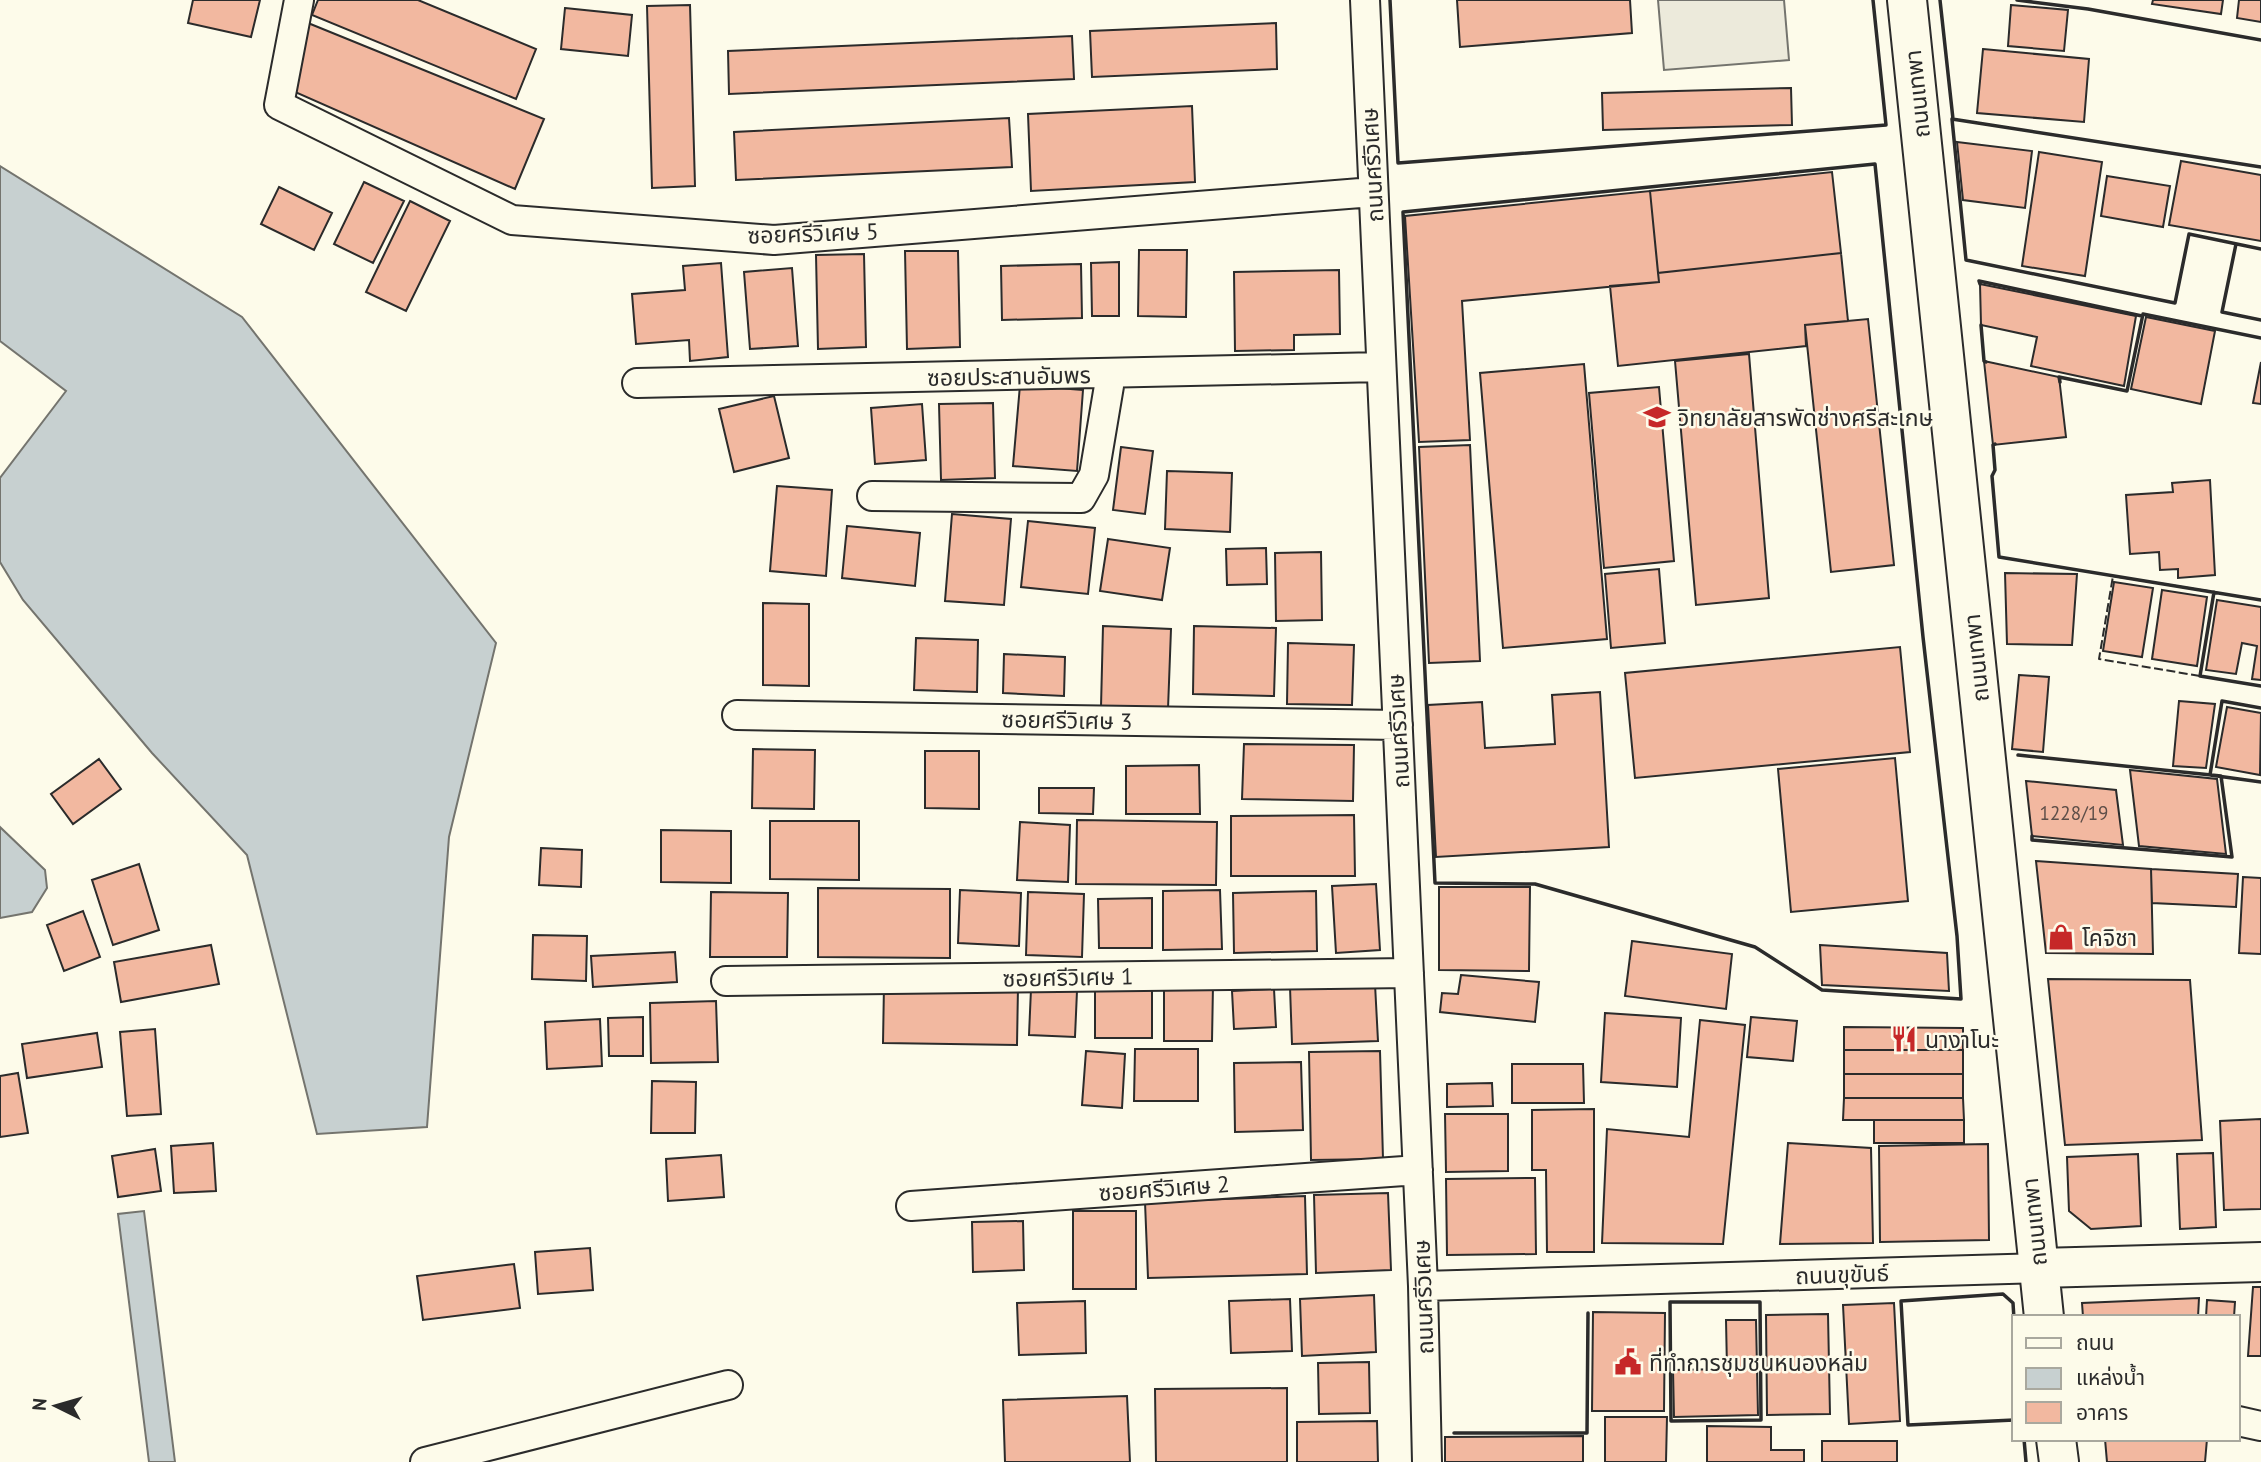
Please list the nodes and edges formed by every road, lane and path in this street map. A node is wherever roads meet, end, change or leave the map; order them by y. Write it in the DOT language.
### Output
graph roads {
  1 [pos="299,0"];
  2 [pos="1365,0"];
  3 [pos="1907,0"];
  4 [pos="1373,192"];
  5 [pos="1381,367"];
  6 [pos="1111,374"];
  7 [pos="637,383"];
  8 [pos="872,496"];
  9 [pos="737,715"];
  10 [pos="1398,725"];
  11 [pos="1409,972"];
  12 [pos="726,981"];
  13 [pos="1418,1170"];
  14 [pos="911,1206"];
  15 [pos="2261,1262"];
  16 [pos="2039,1268"];
  17 [pos="1423,1286"];
  18 [pos="2044,1315"];
  19 [pos="728,1385"];
  20 [pos="2240,1421"];
  21 [pos="2261,1426"];
  22 [pos="2056,1441"];
  23 [pos="482,1455"];
  24 [pos="425,1462"];
  25 [pos="1427,1462"];
  26 [pos="2059,1462"];
  1 -- 4 [label="street, ซอยศรีวิเศษ 5"];
  2 -- 4 [label="street, ถนนศรีวิเศษ"];
  3 -- 16 [label="main road, ถนนเทพา"];
  4 -- 5 [label="street, ถนนศรีวิเศษ"];
  5 -- 6 [label="street, ซอยประสานอัมพร"];
  5 -- 10 [label="street, ถนนศรีวิเศษ"];
  6 -- 7 [label="street, ซอยประสานอัมพร"];
  6 -- 8 [label="street"];
  9 -- 10 [label="street, ซอยศรีวิเศษ 3"];
  10 -- 11 [label="street, ถนนศรีวิเศษ"];
  11 -- 12 [label="street, ซอยศรีวิเศษ 1"];
  11 -- 13 [label="street, ถนนศรีวิเศษ"];
  13 -- 14 [label="street, ซอยศรีวิเศษ 2"];
  13 -- 17 [label="street, ถนนศรีวิเศษ"];
  15 -- 16 [label="main road, ถนนขุขันธ์"];
  16 -- 17 [label="street, ถนนขุขันธ์"];
  16 -- 18 [label="main road, ถนนเทพา"];
  17 -- 25 [label="street, ถนนศรีวิเศษ"];
  19 -- 23 [label="street"];
  20 -- 21 [label="street"];
  22 -- 26 [label="main road"];
  23 -- 24 [label="street"];
}
